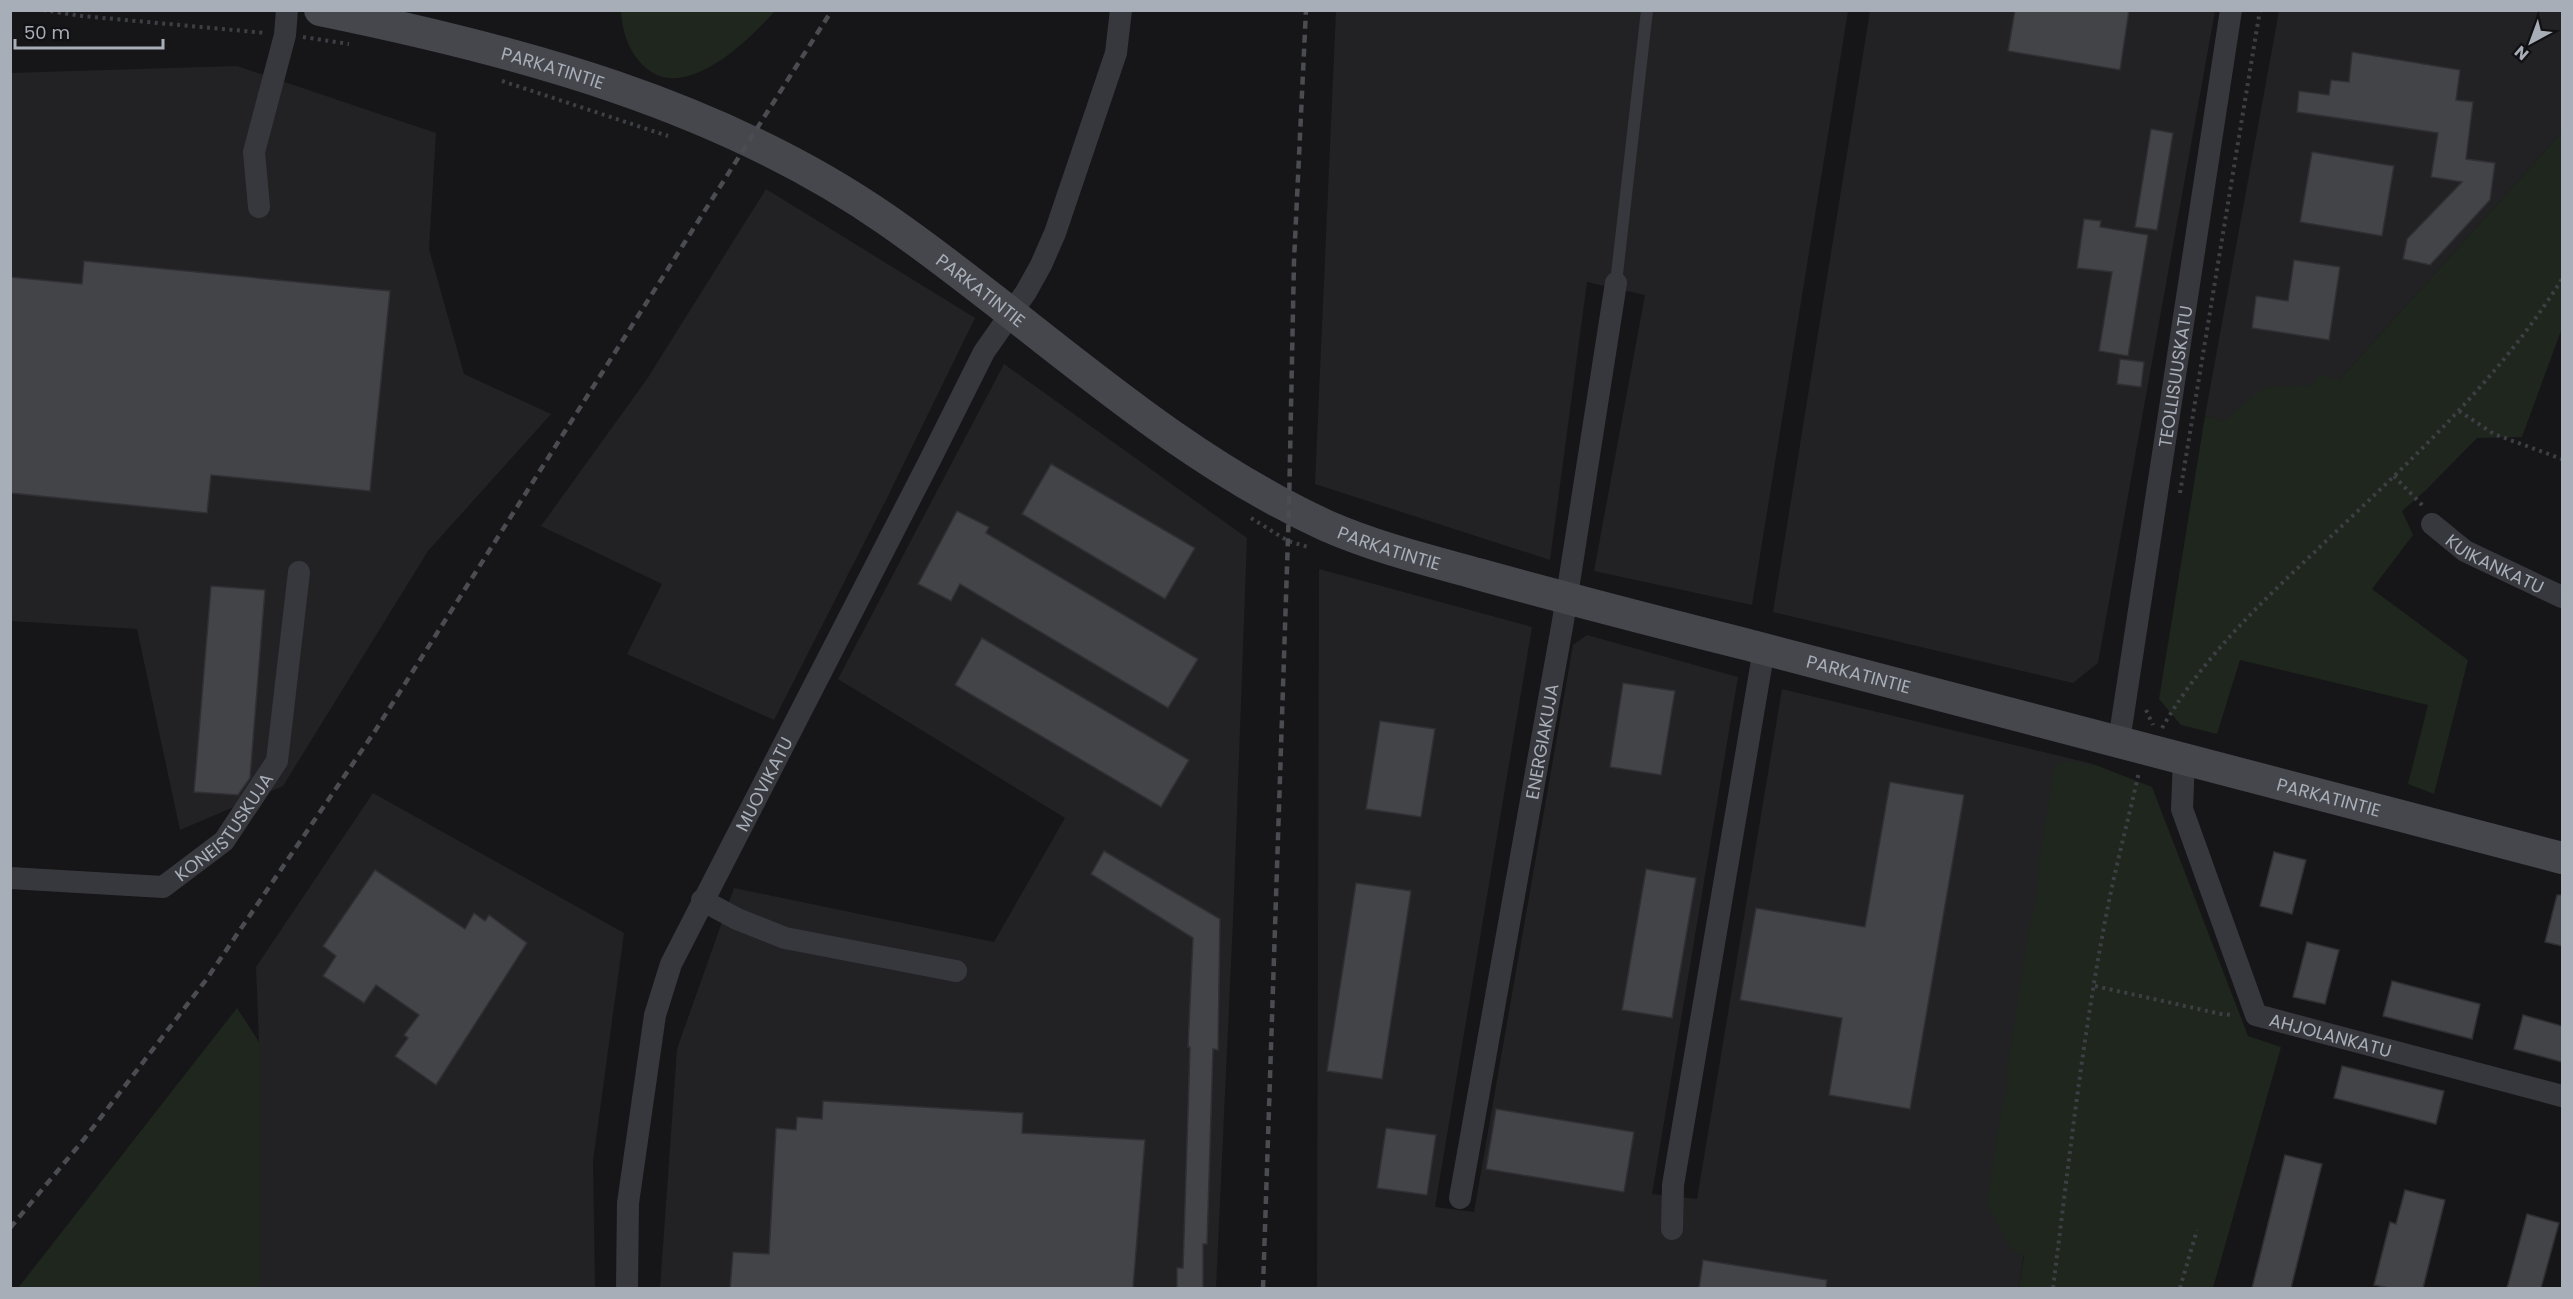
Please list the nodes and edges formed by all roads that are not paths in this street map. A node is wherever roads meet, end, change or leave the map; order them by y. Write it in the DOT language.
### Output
graph roads {
  1 [pos="287,10"];
  2 [pos="320,10"];
  3 [pos="1121,10"];
  4 [pos="1647,10"];
  5 [pos="2231,10"];
  6 [pos="260,207"];
  7 [pos="1616,283"];
  8 [pos="1011,315"];
  9 [pos="2432,524"];
  10 [pos="298,572"];
  11 [pos="2562,597"];
  12 [pos="1565,598"];
  13 [pos="1764,649"];
  14 [pos="2119,741"];
  15 [pos="2184,759"];
  16 [pos="2562,858"];
  17 [pos="10,878"];
  18 [pos="702,900"];
  19 [pos="956,971"];
  20 [pos="2562,1096"];
  21 [pos="1460,1198"];
  22 [pos="1672,1229"];
  23 [pos="627,1288"];
  1 -- 6 [label="street"];
  2 -- 8 [label="street, PARKATINTIE"];
  3 -- 8 [label="street, MUOVIKATU"];
  4 -- 7 [label="lane"];
  5 -- 14 [label="street, TEOLLISUUSKATU"];
  7 -- 12 [label="street, ENERGIAKUJA"];
  8 -- 12 [label="street, PARKATINTIE"];
  8 -- 18 [label="street, MUOVIKATU"];
  9 -- 11 [label="street, KUIKANKATU"];
  10 -- 17 [label="street, KONEISTUSKUJA"];
  12 -- 13 [label="street, PARKATINTIE"];
  12 -- 21 [label="street, ENERGIAKUJA"];
  13 -- 14 [label="street, PARKATINTIE"];
  13 -- 22 [label="street"];
  14 -- 15 [label="street, PARKATINTIE"];
  15 -- 16 [label="street, PARKATINTIE"];
  15 -- 20 [label="street, AHJOLANKATU"];
  18 -- 19 [label="street"];
  18 -- 23 [label="street, MUOVIKATU"];
}
